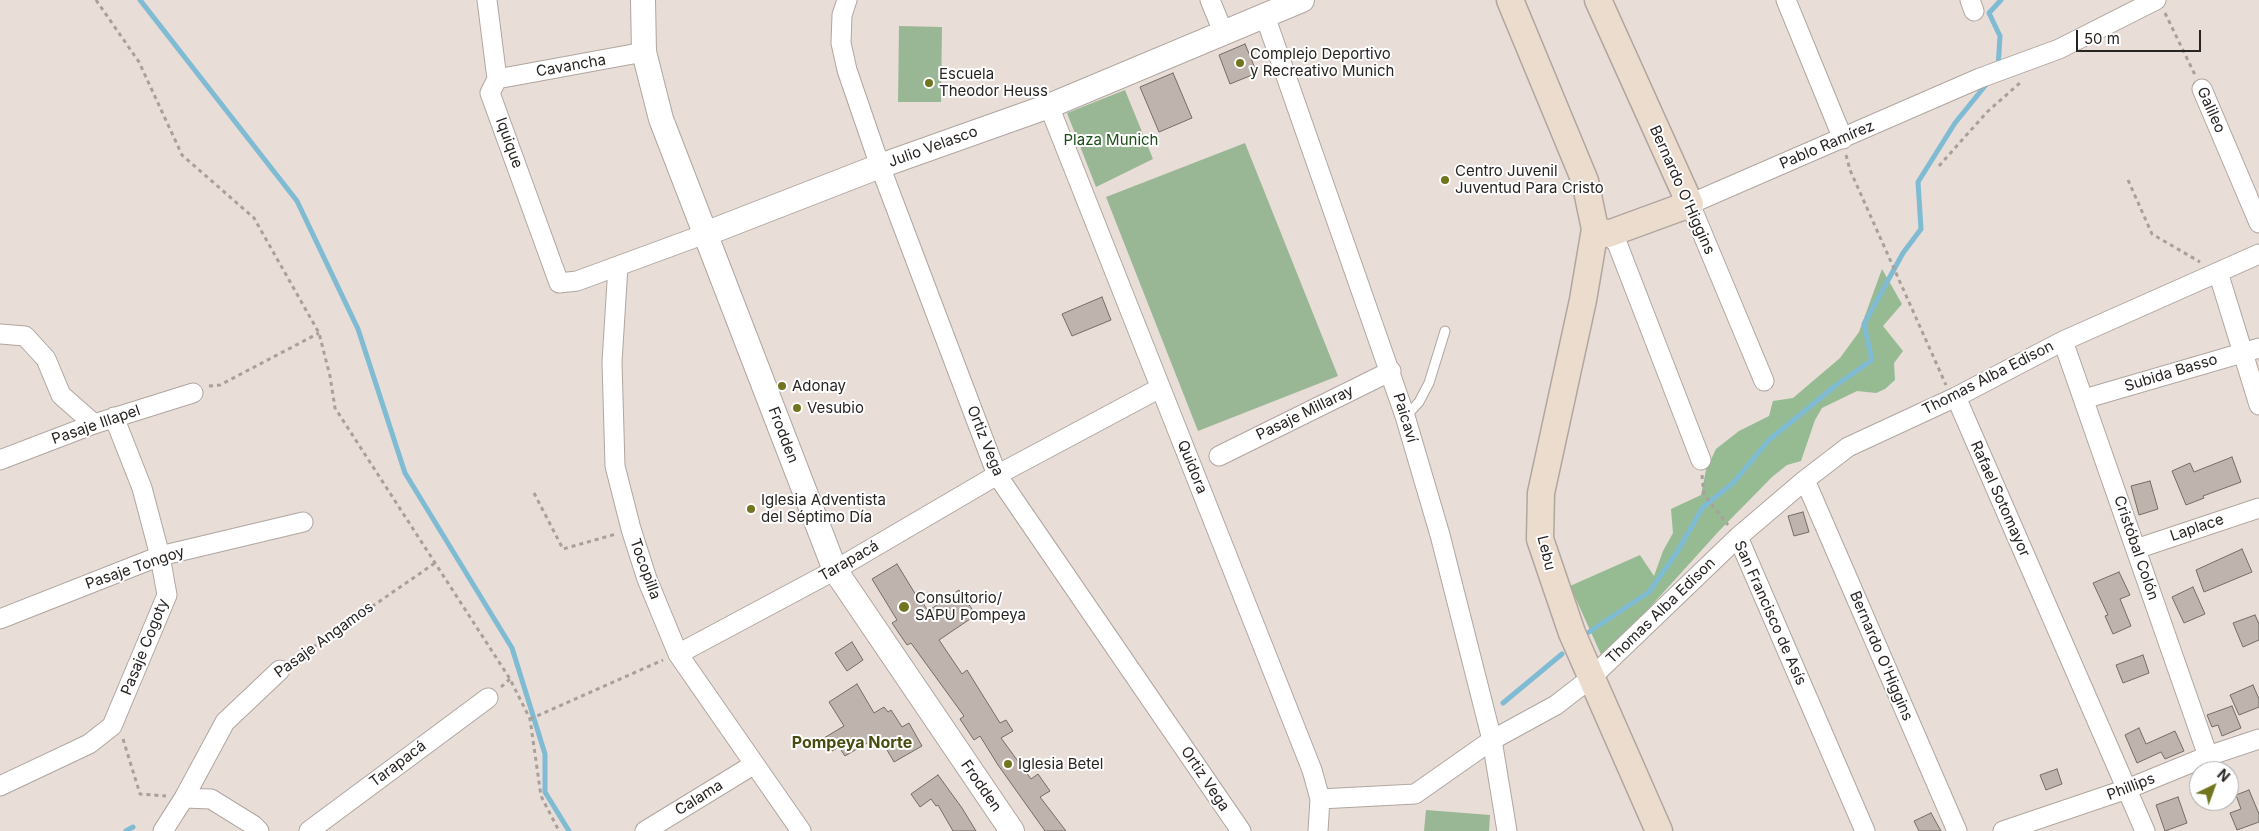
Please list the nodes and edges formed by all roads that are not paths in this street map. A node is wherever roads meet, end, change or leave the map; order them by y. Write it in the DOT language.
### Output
graph roads {
  1 [pos="487,0"];
  2 [pos="644,0"];
  3 [pos="847,0"];
  4 [pos="1210,0"];
  5 [pos="1302,0"];
  6 [pos="1510,0"];
  7 [pos="1598,0"];
  8 [pos="1786,0"];
  9 [pos="2162,3"];
  10 [pos="1265,16"];
  11 [pos="1224,34"];
  12 [pos="644,52"];
  13 [pos="497,79"];
  14 [pos="2202,89"];
  15 [pos="1049,106"];
  16 [pos="1842,140"];
  17 [pos="880,166"];
  18 [pos="1690,204"];
  19 [pos="2259,222"];
  20 [pos="1602,232"];
  21 [pos="705,234"];
  22 [pos="2259,254"];
  23 [pos="618,266"];
  24 [pos="2218,272"];
  25 [pos="560,283"];
  26 [pos="1445,331"];
  27 [pos="0,334"];
  28 [pos="2062,340"];
  29 [pos="2251,350"];
  30 [pos="1391,371"];
  31 [pos="1764,381"];
  32 [pos="1160,388"];
  33 [pos="199,390"];
  34 [pos="1956,397"];
  35 [pos="2084,399"];
  36 [pos="2259,405"];
  37 [pos="1405,416"];
  38 [pos="114,418"];
  39 [pos="94,424"];
  40 [pos="1219,456"];
  41 [pos="0,460"];
  42 [pos="1701,460"];
  43 [pos="997,475"];
  44 [pos="1805,480"];
  45 [pos="2259,508"];
  46 [pos="303,522"];
  47 [pos="1738,537"];
  48 [pos="2136,549"];
  49 [pos="160,556"];
  50 [pos="835,570"];
  51 [pos="0,619"];
  52 [pos="678,654"];
  53 [pos="280,670"];
  54 [pos="1591,678"];
  55 [pos="488,698"];
  56 [pos="2259,739"];
  57 [pos="1492,740"];
  58 [pos="2208,756"];
  59 [pos="753,764"];
  60 [pos="0,786"];
  61 [pos="2127,790"];
  62 [pos="184,798"];
  63 [pos="1320,799"];
  64 [pos="163,831"];
  65 [pos="259,831"];
  66 [pos="309,831"];
  67 [pos="645,831"];
  68 [pos="801,831"];
  69 [pos="1012,831"];
  70 [pos="1241,831"];
  71 [pos="1318,831"];
  72 [pos="1507,831"];
  73 [pos="1659,831"];
  74 [pos="1865,831"];
  75 [pos="1957,831"];
  76 [pos="2002,831"];
  77 [pos="2145,831"];
  1 -- 13 [label="street, Iquique"];
  2 -- 12 [label="street, Frodden"];
  3 -- 17 [label="street, Ortiz Vega"];
  4 -- 11 [label="street"];
  5 -- 10 [label="street, Julio Velasco"];
  6 -- 20 [label="main road"];
  7 -- 18 [label="main road, Bernardo O'Higgins"];
  8 -- 16 [label="street"];
  9 -- 16 [label="street, Pablo Ramírez"];
  10 -- 11 [label="street, Julio Velasco"];
  10 -- 30 [label="street, Paicaví"];
  11 -- 15 [label="street, Julio Velasco"];
  12 -- 13 [label="street, Cavancha"];
  12 -- 21 [label="street, Frodden"];
  13 -- 25 [label="street, Iquique"];
  14 -- 19 [label="street, Galileo"];
  15 -- 17 [label="street, Julio Velasco"];
  15 -- 32 [label="street, Quidora"];
  16 -- 18 [label="street, Pablo Ramírez"];
  17 -- 21 [label="street, Julio Velasco"];
  17 -- 43 [label="street, Ortiz Vega"];
  18 -- 20 [label="main road, Pablo Ramírez"];
  18 -- 31 [label="street, Bernardo O'Higgins"];
  20 -- 42 [label="street"];
  20 -- 54 [label="main road, Lebu"];
  21 -- 23 [label="street, Julio Velasco"];
  21 -- 50 [label="street, Frodden"];
  22 -- 24 [label="street, Thomas Alba Edison"];
  23 -- 25 [label="street, Julio Velasco"];
  23 -- 52 [label="street, Tocopilla"];
  24 -- 28 [label="street, Thomas Alba Edison"];
  24 -- 29 [label="street"];
  26 -- 37 [label="lane"];
  27 -- 39 [label="street"];
  28 -- 34 [label="street, Thomas Alba Edison"];
  28 -- 35 [label="street, Cristóbal Colón"];
  29 -- 35 [label="street, Subida Basso"];
  29 -- 36 [label="street"];
  30 -- 37 [label="street, Paicaví"];
  30 -- 40 [label="street, Pasaje Millaray"];
  32 -- 43 [label="street, Tarapacá"];
  32 -- 63 [label="street, Quidora"];
  33 -- 38 [label="street, Pasaje Illapel"];
  34 -- 44 [label="street, Thomas Alba Edison"];
  34 -- 61 [label="street, Rafael Sotomayor"];
  35 -- 48 [label="street, Cristóbal Colón"];
  37 -- 57 [label="street, Paicaví"];
  38 -- 39 [label="street, Pasaje Illapel"];
  38 -- 49 [label="street, Pasaje Cogoty"];
  39 -- 41 [label="street, Pasaje Illapel"];
  43 -- 50 [label="street, Tarapacá"];
  43 -- 70 [label="street, Ortiz Vega"];
  44 -- 47 [label="street, Thomas Alba Edison"];
  44 -- 75 [label="street, Bernardo O'Higgins"];
  45 -- 48 [label="street, Laplace"];
  46 -- 49 [label="street, Pasaje Tongoy"];
  47 -- 54 [label="street, Thomas Alba Edison"];
  47 -- 74 [label="street, San Francisco de Asís"];
  48 -- 58 [label="street, Cristóbal Colón"];
  49 -- 51 [label="street, Pasaje Tongoy"];
  49 -- 60 [label="street, Pasaje Cogoty"];
  50 -- 52 [label="street, Tarapacá"];
  50 -- 69 [label="street, Frodden"];
  52 -- 59 [label="street, Tocopilla"];
  53 -- 62 [label="street, Pasaje Angamos"];
  54 -- 57 [label="street, Thomas Alba Edison"];
  54 -- 73 [label="main road, Lebu"];
  55 -- 66 [label="street, Tarapacá"];
  56 -- 58 [label="street, Phillips"];
  57 -- 63 [label="street, Thomas Alba Edison"];
  57 -- 72 [label="street, Paicaví"];
  58 -- 61 [label="street, Phillips"];
  59 -- 67 [label="street, Calama"];
  59 -- 68 [label="street, Tocopilla"];
  61 -- 76 [label="street, Phillips"];
  61 -- 77 [label="street, Rafael Sotomayor"];
  62 -- 64 [label="street, Pasaje Angamos"];
  62 -- 65 [label="street"];
  63 -- 71 [label="street, Quidora"];
}
